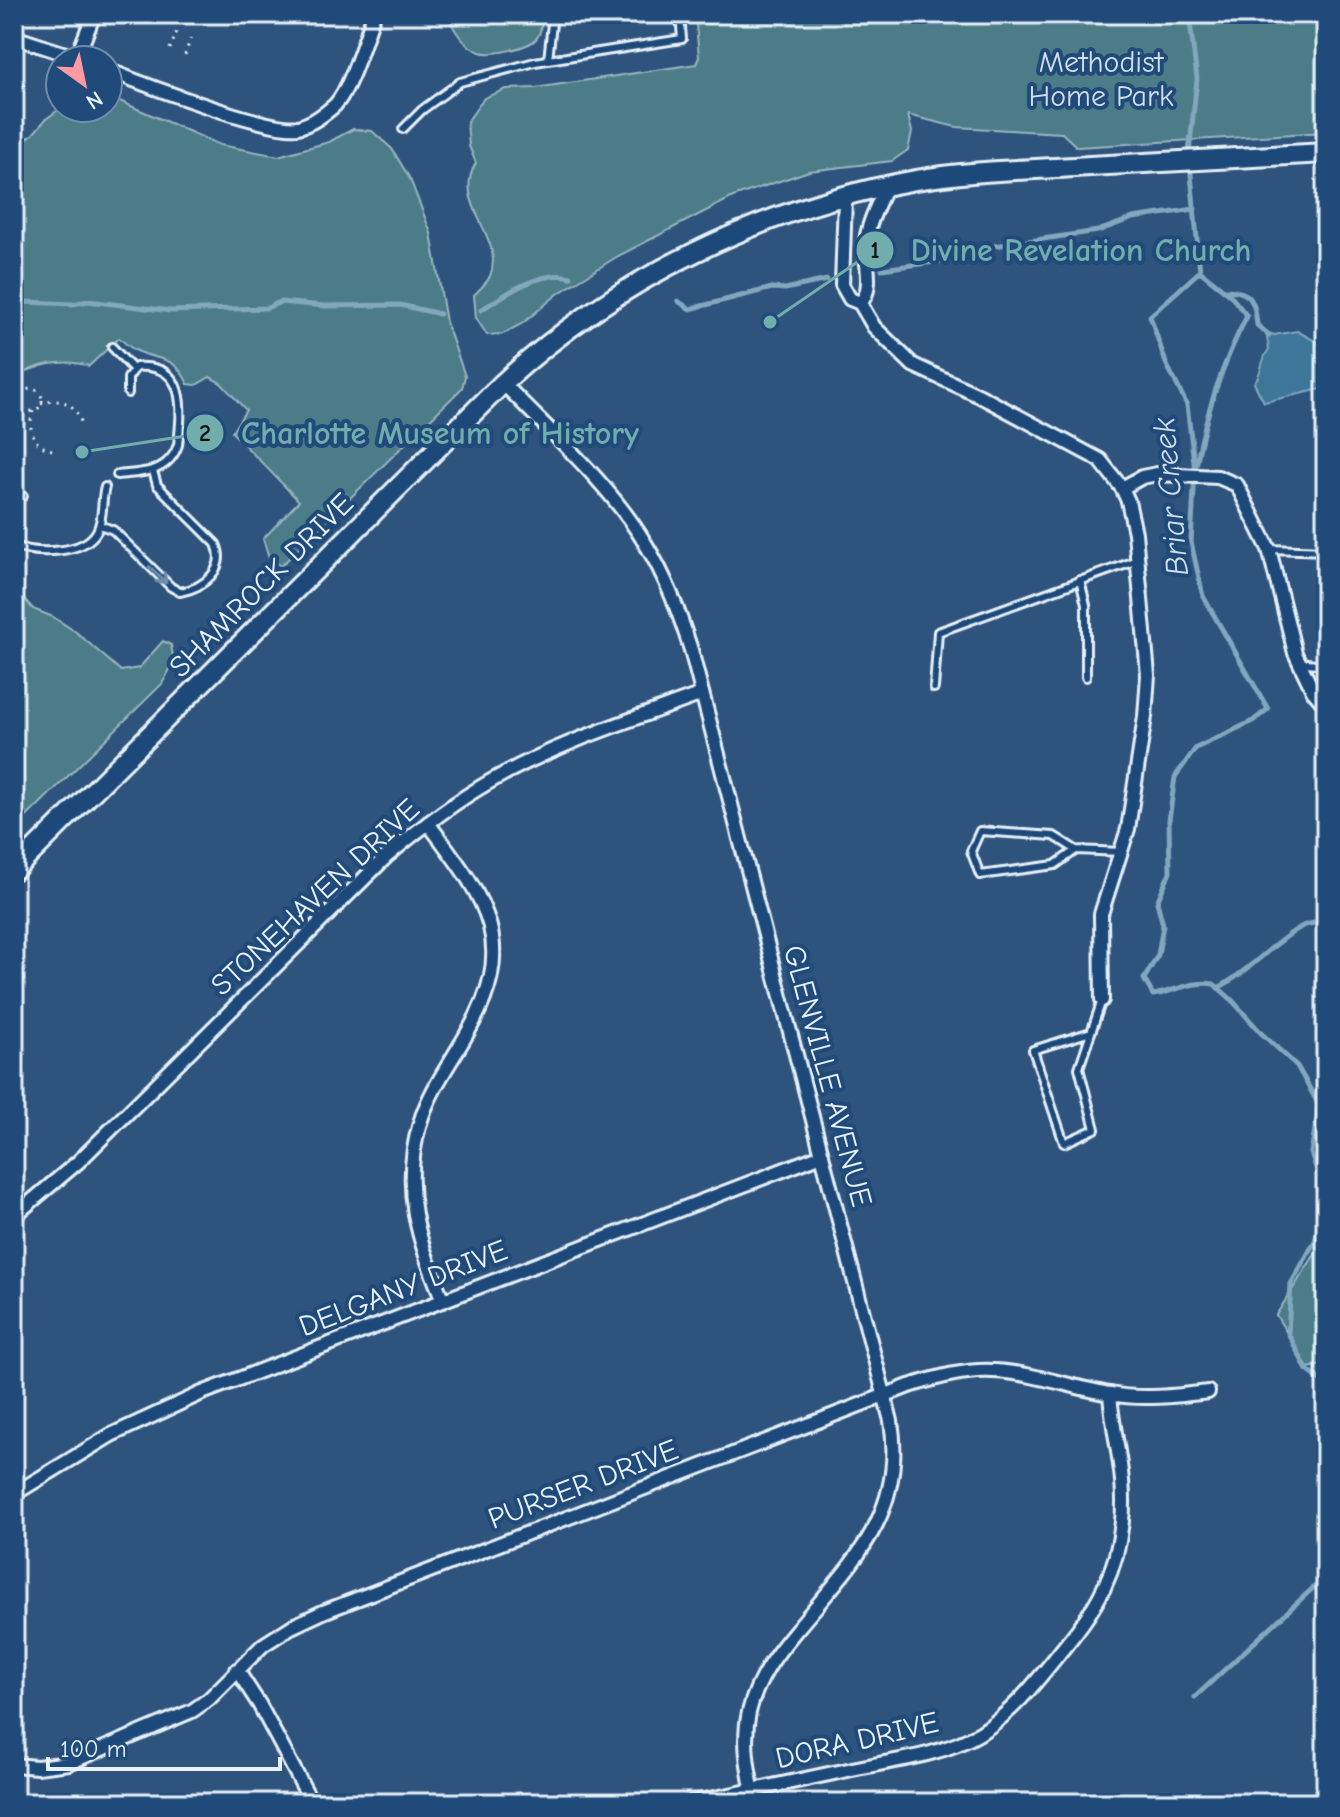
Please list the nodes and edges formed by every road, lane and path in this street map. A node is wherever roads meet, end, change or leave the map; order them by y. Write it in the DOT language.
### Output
graph roads {
  1 [pos="70,14"];
  2 [pos="374,14"];
  3 [pos="553,14"];
  4 [pos="680,14"];
  5 [pos="93,17"];
  6 [pos="178,29"];
  7 [pos="192,34"];
  8 [pos="14,37"];
  9 [pos="85,44"];
  10 [pos="44,47"];
  11 [pos="170,49"];
  12 [pos="185,55"];
  13 [pos="548,60"];
  14 [pos="124,75"];
  15 [pos="403,129"];
  16 [pos="1326,153"];
  17 [pos="885,188"];
  18 [pos="845,198"];
  19 [pos="860,303"];
  20 [pos="112,347"];
  21 [pos="133,369"];
  22 [pos="503,383"];
  23 [pos="128,393"];
  24 [pos="18,395"];
  25 [pos="41,404"];
  26 [pos="33,411"];
  27 [pos="81,422"];
  28 [pos="53,450"];
  29 [pos="153,471"];
  30 [pos="117,475"];
  31 [pos="105,487"];
  32 [pos="1122,488"];
  33 [pos="23,496"];
  34 [pos="14,497"];
  35 [pos="100,525"];
  36 [pos="14,546"];
  37 [pos="1269,549"];
  38 [pos="1326,551"];
  39 [pos="1138,560"];
  40 [pos="1080,580"];
  41 [pos="1298,662"];
  42 [pos="1326,665"];
  43 [pos="1086,677"];
  44 [pos="934,688"];
  45 [pos="702,694"];
  46 [pos="1326,706"];
  47 [pos="428,823"];
  48 [pos="1076,850"];
  49 [pos="1122,852"];
  50 [pos="14,870"];
  51 [pos="1102,1000"];
  52 [pos="1091,1032"];
  53 [pos="822,1155"];
  54 [pos="14,1216"];
  55 [pos="443,1301"];
  56 [pos="1208,1392"];
  57 [pos="1110,1394"];
  58 [pos="884,1395"];
  59 [pos="14,1494"];
  60 [pos="237,1670"];
  61 [pos="14,1765"];
  62 [pos="754,1797"];
  63 [pos="312,1803"];
  64 [pos="690,1803"];
  1 -- 5 [label="lane"];
  2 -- 14 [label="street"];
  3 -- 13 [label="lane"];
  4 -- 13 [label="lane"];
  5 -- 9 [label="street"];
  6 -- 11 [label="path"];
  7 -- 12 [label="path"];
  8 -- 10 [label="street"];
  13 -- 15 [label="lane"];
  16 -- 17 [label="street, SHAMROCK DRIVE"];
  17 -- 18 [label="street, SHAMROCK DRIVE"];
  17 -- 19 [label="street"];
  18 -- 19 [label="street"];
  18 -- 22 [label="street, SHAMROCK DRIVE"];
  19 -- 32 [label="street"];
  20 -- 21 [label="lane"];
  21 -- 23 [label="lane"];
  21 -- 29 [label="lane"];
  22 -- 45 [label="street, GLENVILLE AVENUE"];
  22 -- 50 [label="street, SHAMROCK DRIVE"];
  24 -- 25 [label="path"];
  24 -- 26 [label="path"];
  25 -- 26 [label="path"];
  25 -- 27 [label="path"];
  26 -- 28 [label="path"];
  29 -- 30 [label="lane"];
  35 -- 29 [label="lane, one-way"];
  31 -- 35 [label="lane"];
  32 -- 37 [label="street"];
  32 -- 39 [label="street"];
  33 -- 34 [label="lane"];
  35 -- 36 [label="lane"];
  37 -- 38 [label="lane"];
  37 -- 41 [label="street"];
  39 -- 40 [label="lane"];
  39 -- 49 [label="street"];
  40 -- 43 [label="lane"];
  40 -- 44 [label="lane"];
  41 -- 42 [label="lane"];
  41 -- 46 [label="street"];
  45 -- 47 [label="street, STONEHAVEN DRIVE"];
  45 -- 53 [label="street, GLENVILLE AVENUE"];
  47 -- 54 [label="street, STONEHAVEN DRIVE"];
  47 -- 55 [label="street"];
  48 -- 48 [label="lane"];
  48 -- 49 [label="lane"];
  49 -- 51 [label="street"];
  51 -- 52 [label="lane"];
  52 -- 52 [label="lane"];
  53 -- 55 [label="street, DELGANY DRIVE"];
  53 -- 58 [label="street, GLENVILLE AVENUE"];
  55 -- 59 [label="street, DELGANY DRIVE"];
  56 -- 57 [label="street, PURSER DRIVE"];
  57 -- 58 [label="street, PURSER DRIVE"];
  57 -- 62 [label="street, DORA DRIVE"];
  58 -- 60 [label="street, PURSER DRIVE"];
  58 -- 62 [label="street, GLENVILLE AVENUE"];
  60 -- 61 [label="street, PURSER DRIVE"];
  60 -- 63 [label="street"];
  62 -- 64 [label="street, DORA DRIVE"];
}
